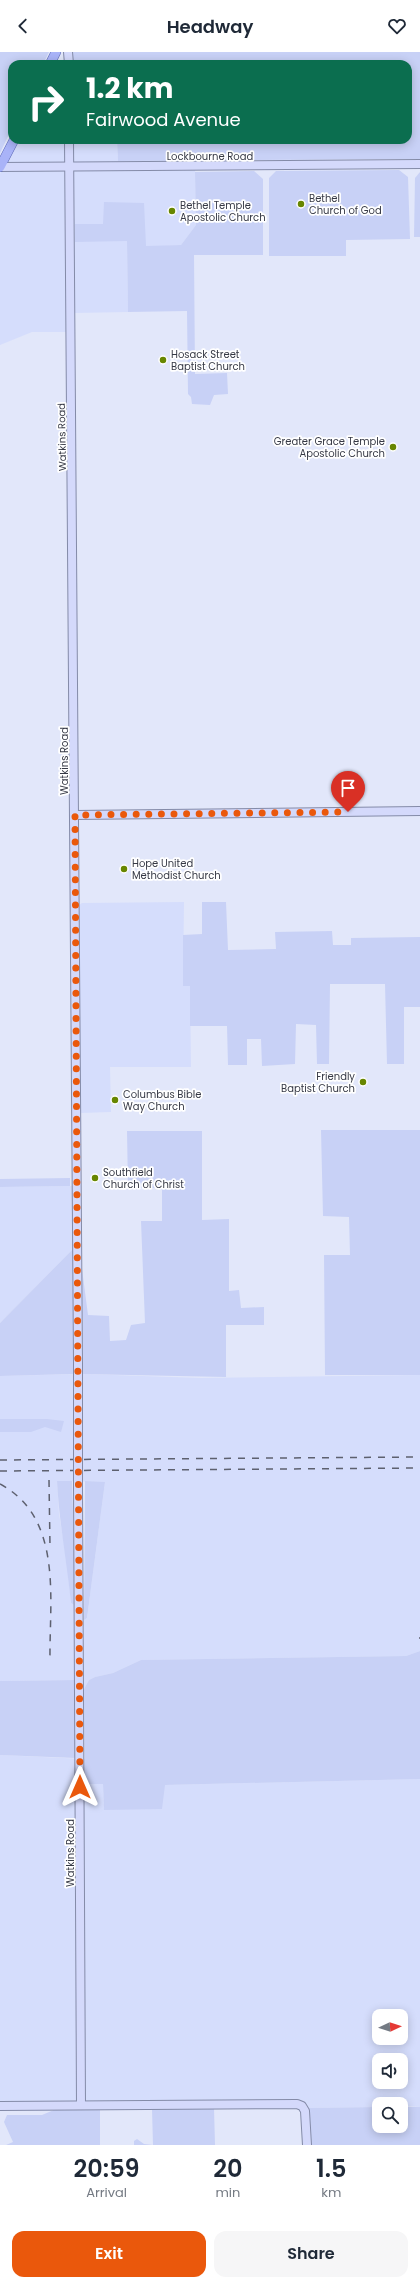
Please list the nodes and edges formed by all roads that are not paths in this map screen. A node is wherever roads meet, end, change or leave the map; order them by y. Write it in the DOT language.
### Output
graph roads {
  1 [pos="12,144"];
  2 [pos="69,144"];
  3 [pos="420,164"];
  4 [pos="0,167"];
  5 [pos="69,167"];
  6 [pos="420,811"];
  7 [pos="75,815"];
  8 [pos="81,2105"];
  9 [pos="0,2106"];
  10 [pos="307,2145"];
  1 -- 4 [label="main road"];
  2 -- 5 [label="street, Watkins Road"];
  3 -- 5 [label="street, Lockbourne Road"];
  4 -- 5 [label="street, Lockbourne Road"];
  5 -- 7 [label="street, Watkins Road"];
  6 -- 7 [label="street"];
  7 -- 8 [label="street, Watkins Road, bridge"];
  8 -- 9 [label="street"];
  8 -- 10 [label="street"];
}
